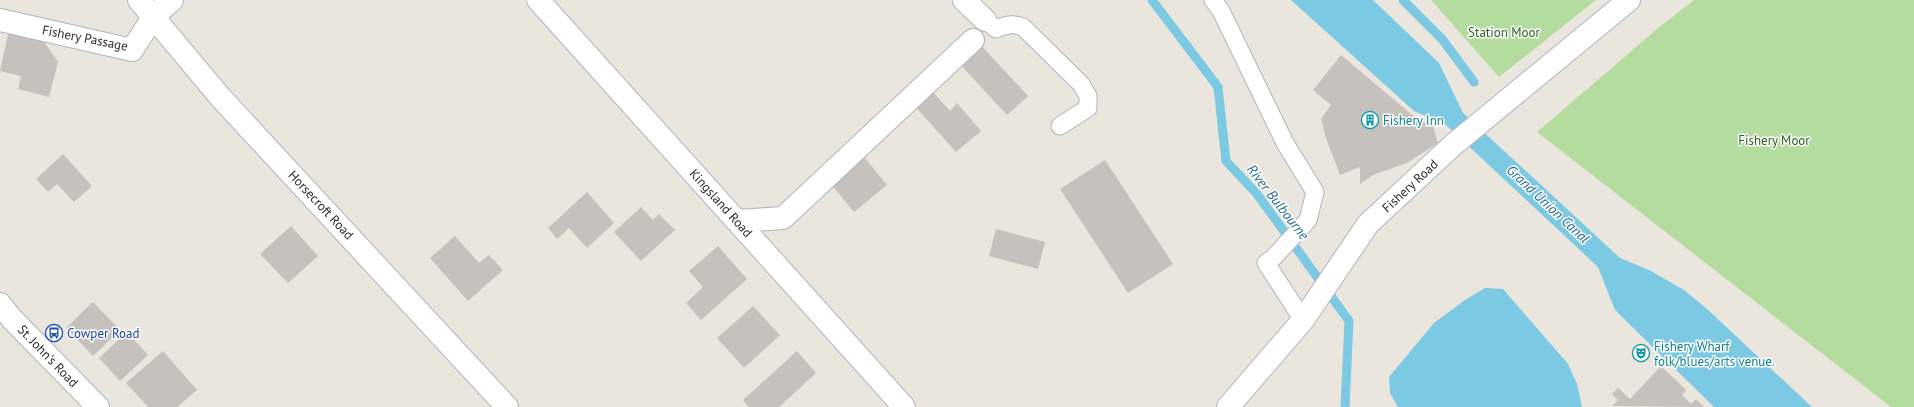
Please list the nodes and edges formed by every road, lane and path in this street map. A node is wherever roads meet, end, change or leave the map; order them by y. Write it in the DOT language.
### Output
graph roads {
  1 [pos="139,0"];
  2 [pos="172,0"];
  3 [pos="538,0"];
  4 [pos="964,0"];
  5 [pos="1213,0"];
  6 [pos="1629,0"];
  7 [pos="154,16"];
  8 [pos="0,20"];
  9 [pos="985,20"];
  10 [pos="973,40"];
  11 [pos="1060,126"];
  12 [pos="737,221"];
  13 [pos="0,304"];
  14 [pos="1304,320"];
  15 [pos="98,407"];
  16 [pos="507,407"];
  17 [pos="904,407"];
  18 [pos="1228,407"];
  1 -- 7 [label="street, Horsecroft Road"];
  2 -- 7 [label="street"];
  3 -- 12 [label="street, Kingsland Road"];
  4 -- 9 [label="street"];
  5 -- 14 [label="lane"];
  6 -- 14 [label="street, Fishery Road"];
  7 -- 8 [label="street, Fishery Passage"];
  7 -- 16 [label="street, Horsecroft Road"];
  9 -- 11 [label="lane"];
  10 -- 12 [label="street"];
  12 -- 17 [label="street, Kingsland Road"];
  13 -- 15 [label="street, St. John's Road"];
  14 -- 18 [label="street, Fishery Road"];
}
